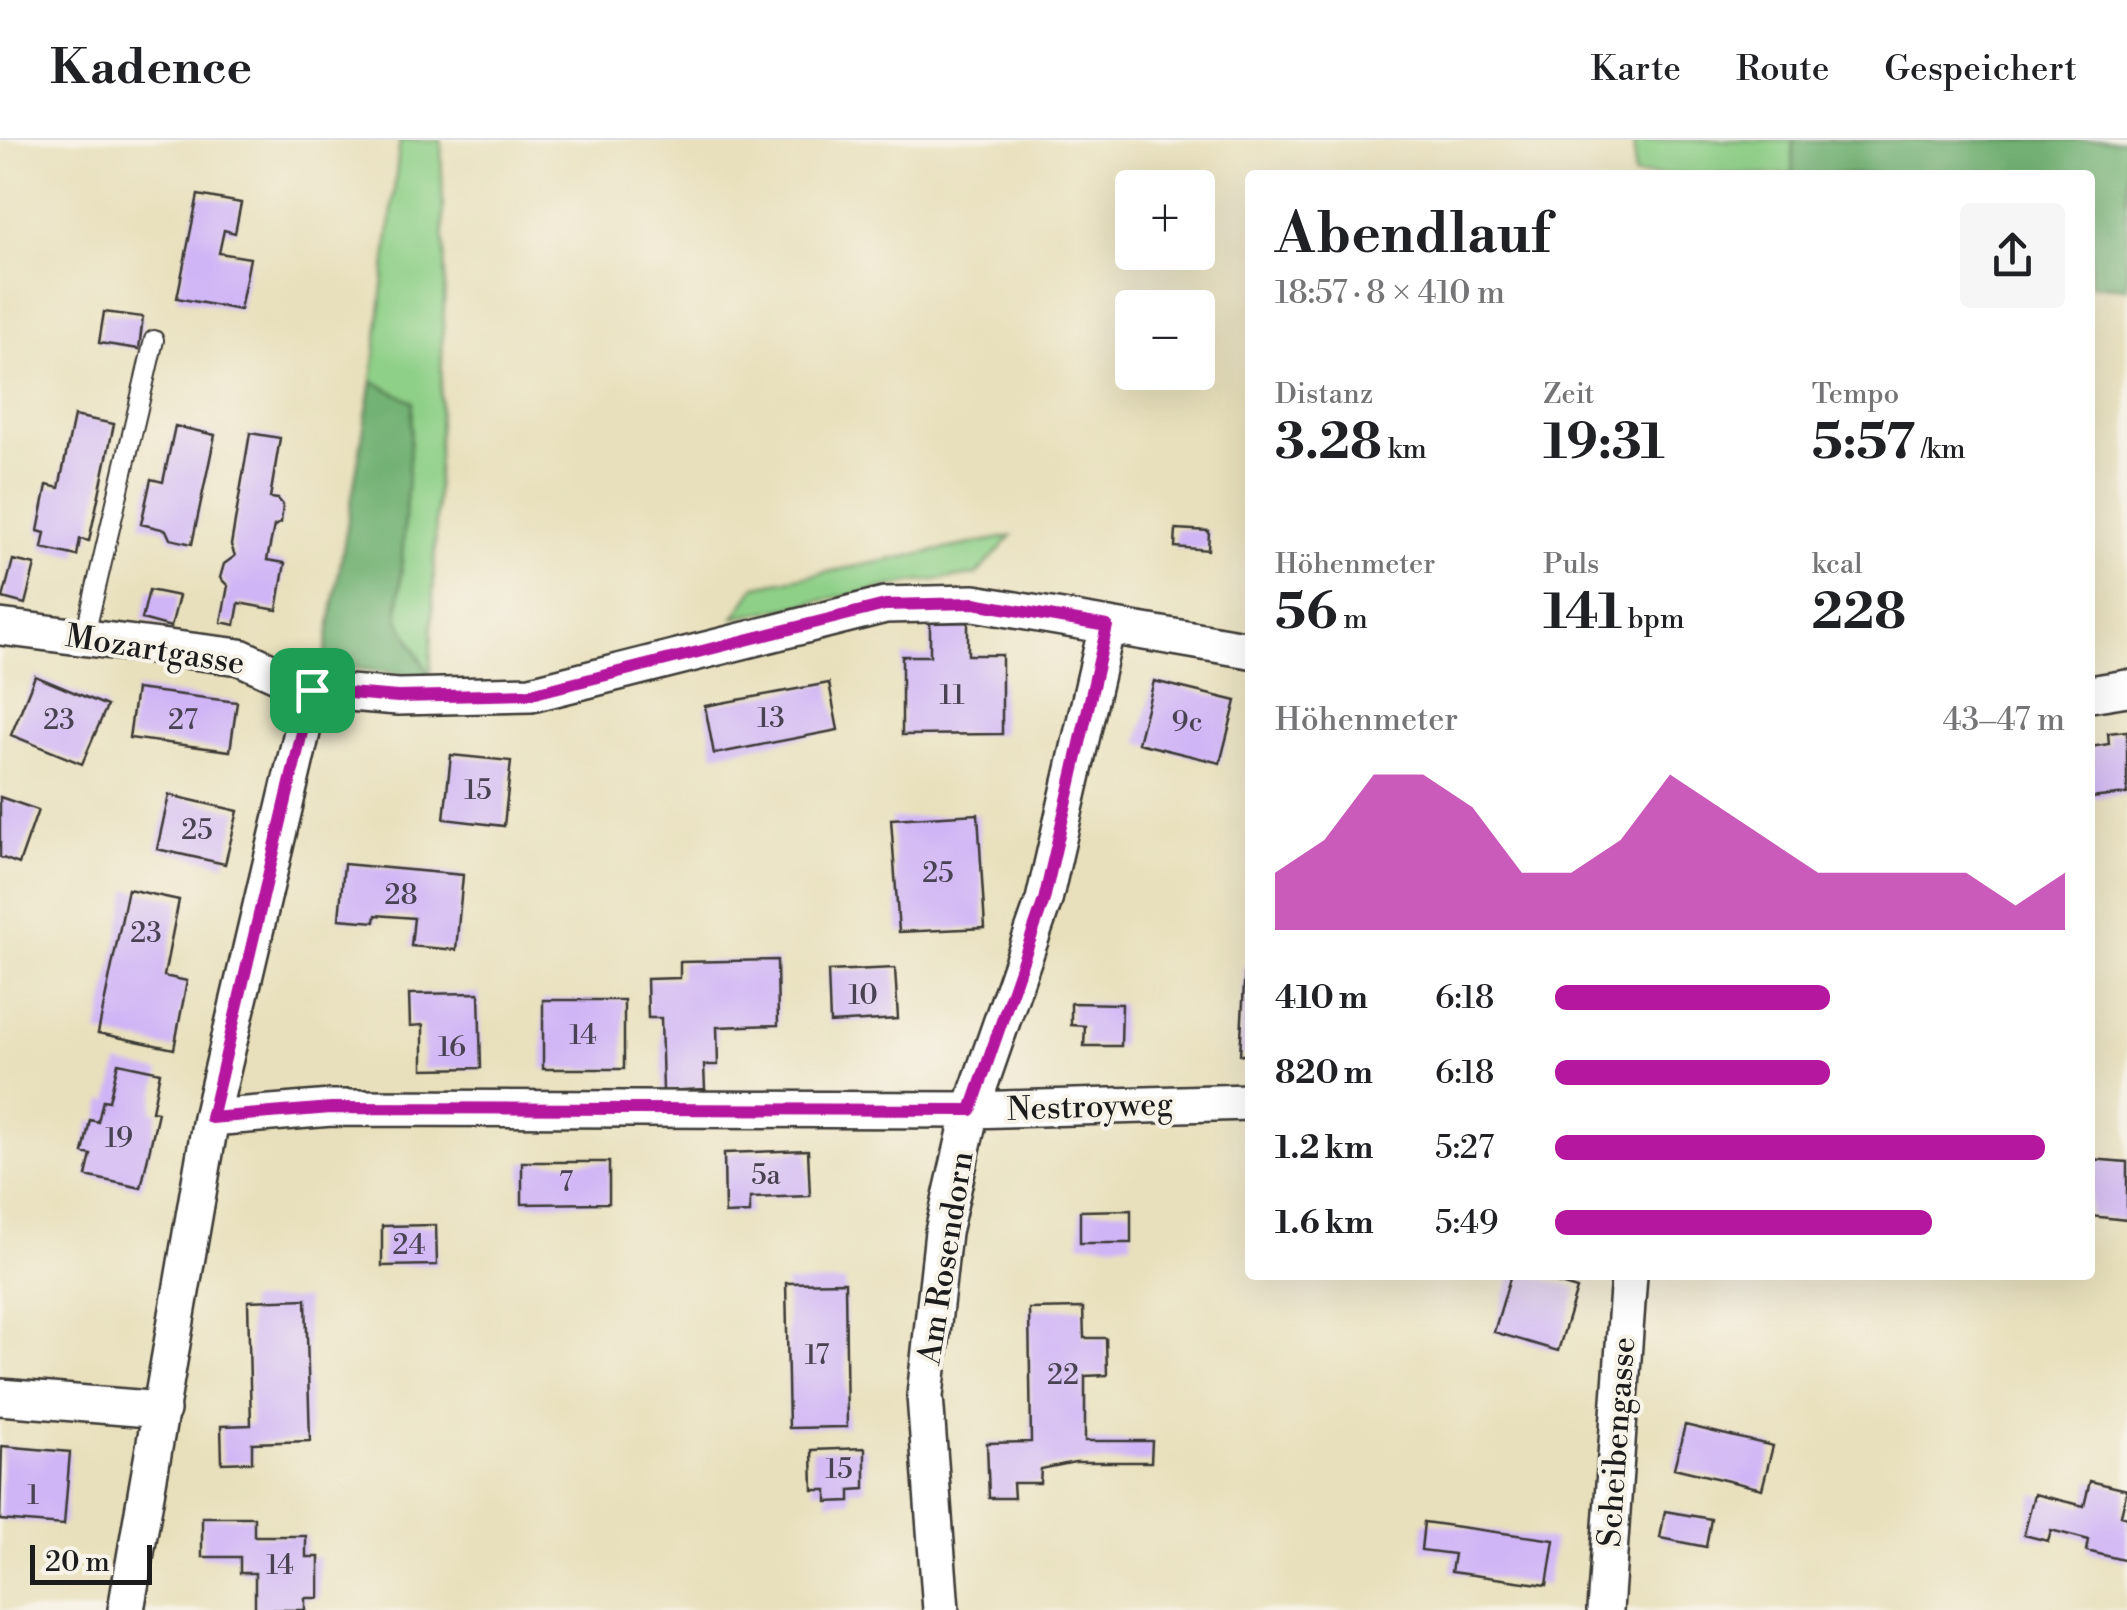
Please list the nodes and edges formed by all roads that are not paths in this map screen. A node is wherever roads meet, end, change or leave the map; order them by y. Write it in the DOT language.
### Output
graph roads {
  1 [pos="154,340"];
  2 [pos="1107,626"];
  3 [pos="0,628"];
  4 [pos="84,639"];
  5 [pos="1245,649"];
  6 [pos="2127,688"];
  7 [pos="312,690"];
  8 [pos="2095,693"];
  9 [pos="1245,1102"];
  10 [pos="971,1110"];
  11 [pos="211,1118"];
  12 [pos="1629,1280"];
  13 [pos="0,1397"];
  14 [pos="162,1410"];
  15 [pos="126,1610"];
  16 [pos="941,1610"];
  17 [pos="1605,1610"];
  1 -- 4 [label="lane"];
  2 -- 5 [label="street, Mozartgasse"];
  2 -- 7 [label="street, Mozartgasse"];
  2 -- 10 [label="street, Am Rosendorn"];
  3 -- 4 [label="street, Mozartgasse"];
  4 -- 7 [label="street, Mozartgasse"];
  6 -- 8 [label="street"];
  7 -- 11 [label="street"];
  9 -- 10 [label="street, Nestroyweg"];
  10 -- 11 [label="street, Nestroyweg"];
  10 -- 16 [label="street, Am Rosendorn"];
  11 -- 14 [label="street"];
  12 -- 17 [label="street, Scheibengasse"];
  13 -- 14 [label="street"];
  14 -- 15 [label="street"];
}
